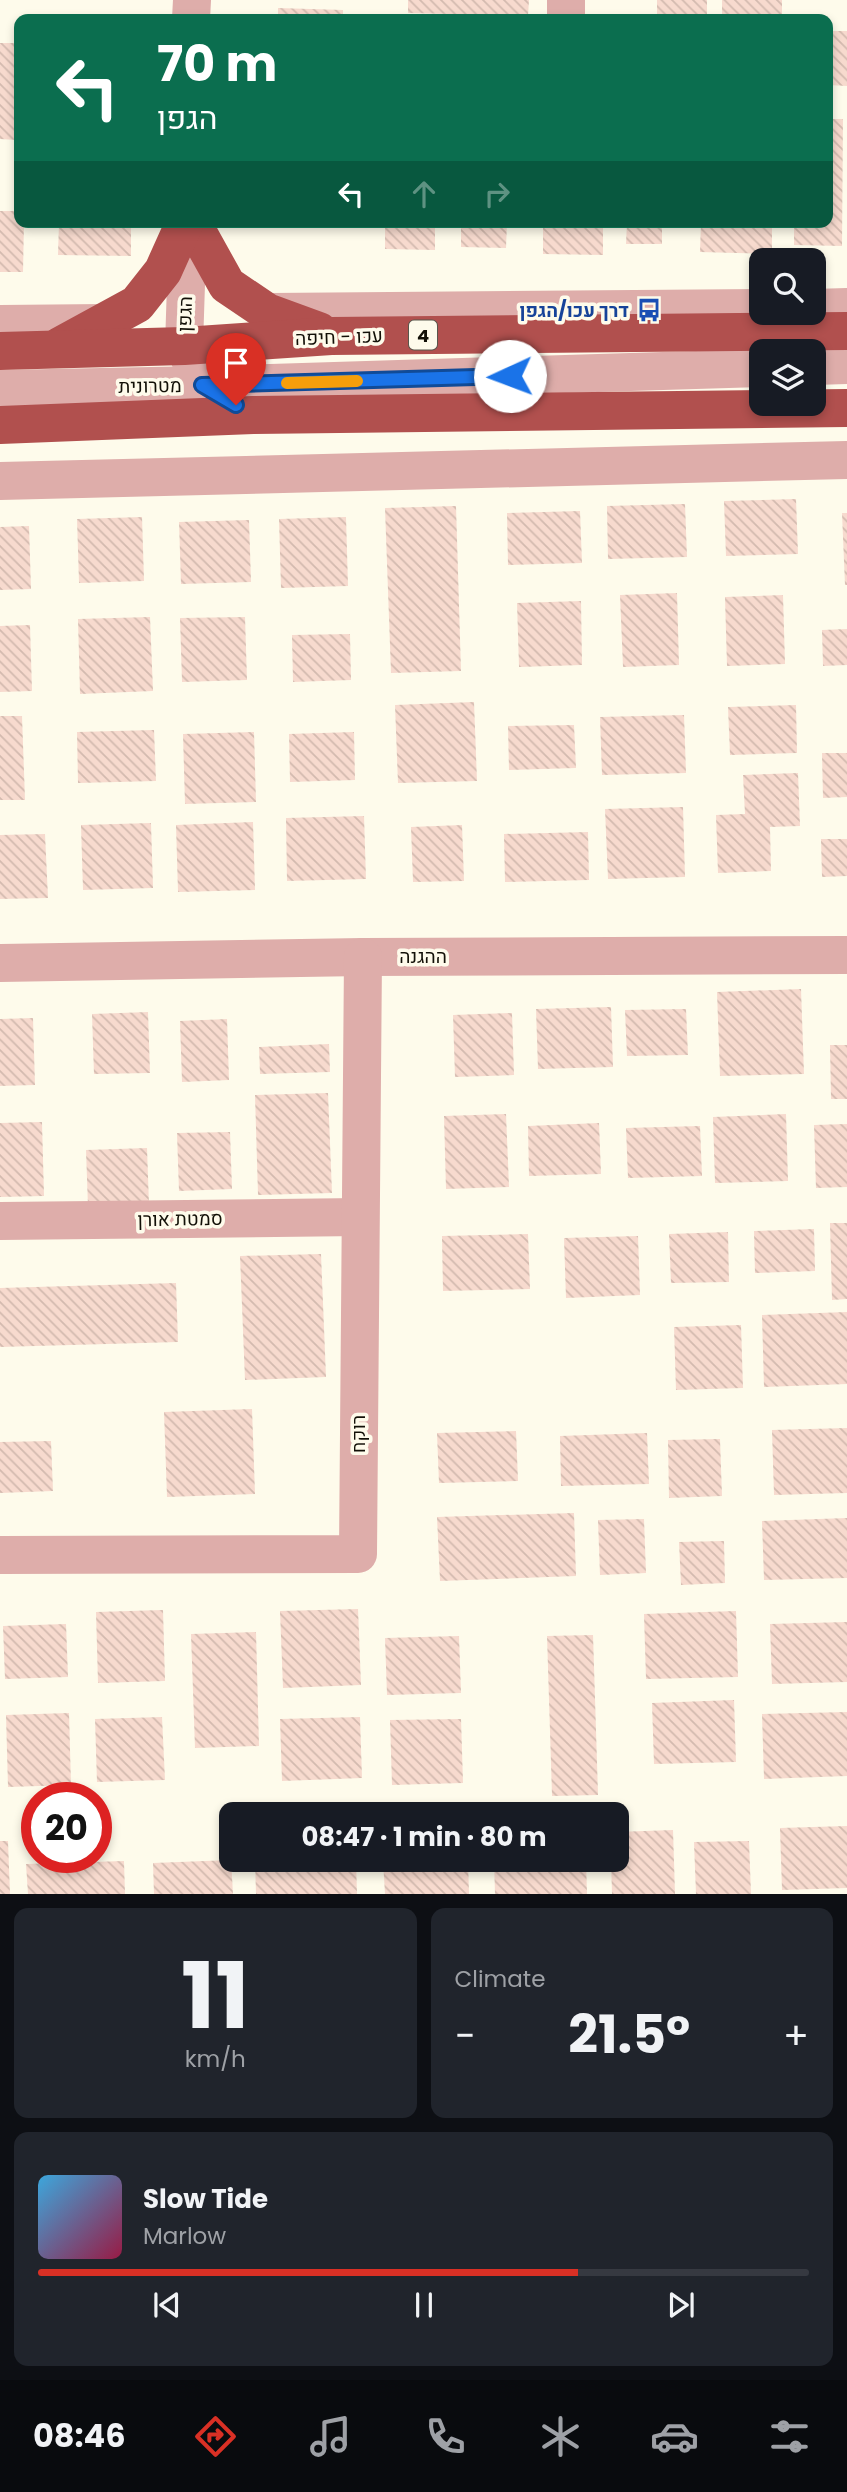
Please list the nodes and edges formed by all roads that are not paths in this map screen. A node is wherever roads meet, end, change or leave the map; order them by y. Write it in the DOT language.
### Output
graph roads {
  1 [pos="185,228"];
  2 [pos="188,228"];
  3 [pos="192,228"];
  4 [pos="826,307"];
  5 [pos="847,307"];
  6 [pos="749,308"];
  7 [pos="267,312"];
  8 [pos="105,323"];
  9 [pos="0,324"];
  10 [pos="847,331"];
  11 [pos="331,335"];
  12 [pos="184,346"];
  13 [pos="52,350"];
  14 [pos="0,351"];
  15 [pos="847,365"];
  16 [pos="826,366"];
  17 [pos="749,368"];
  18 [pos="202,385"];
  19 [pos="0,389"];
  20 [pos="847,408"];
  21 [pos="253,415"];
  22 [pos="0,425"];
  23 [pos="847,460"];
  24 [pos="0,481"];
  25 [pos="847,956"];
  26 [pos="363,957"];
  27 [pos="0,963"];
  28 [pos="360,1217"];
  29 [pos="0,1221"];
  30 [pos="0,1555"];
  1 -- 8 [label="highway"];
  2 -- 12 [label="street, הגפן"];
  3 -- 7 [label="highway"];
  4 -- 5 [label="street"];
  6 -- 7 [label="street"];
  7 -- 11 [label="highway"];
  8 -- 9 [label="street"];
  8 -- 13 [label="highway"];
  10 -- 11 [label="highway, עכו - חיפה / 4"];
  11 -- 12 [label="highway, עכו - חיפה / 4"];
  12 -- 13 [label="highway, עכו - חיפה / 4"];
  12 -- 18 [label="street, הגפן"];
  13 -- 14 [label="highway, עכו - חיפה / 4"];
  15 -- 16 [label="street"];
  17 -- 18 [label="street, מטרונית"];
  18 -- 19 [label="street, מטרונית"];
  18 -- 21 [label="street"];
  20 -- 21 [label="highway"];
  21 -- 22 [label="highway"];
  23 -- 24 [label="street"];
  25 -- 26 [label="street, ההגנה"];
  26 -- 27 [label="street, ההגנה"];
  26 -- 28 [label="street, רוקח"];
  28 -- 29 [label="street, סמטת אורן"];
  28 -- 30 [label="street, רוקח"];
}
